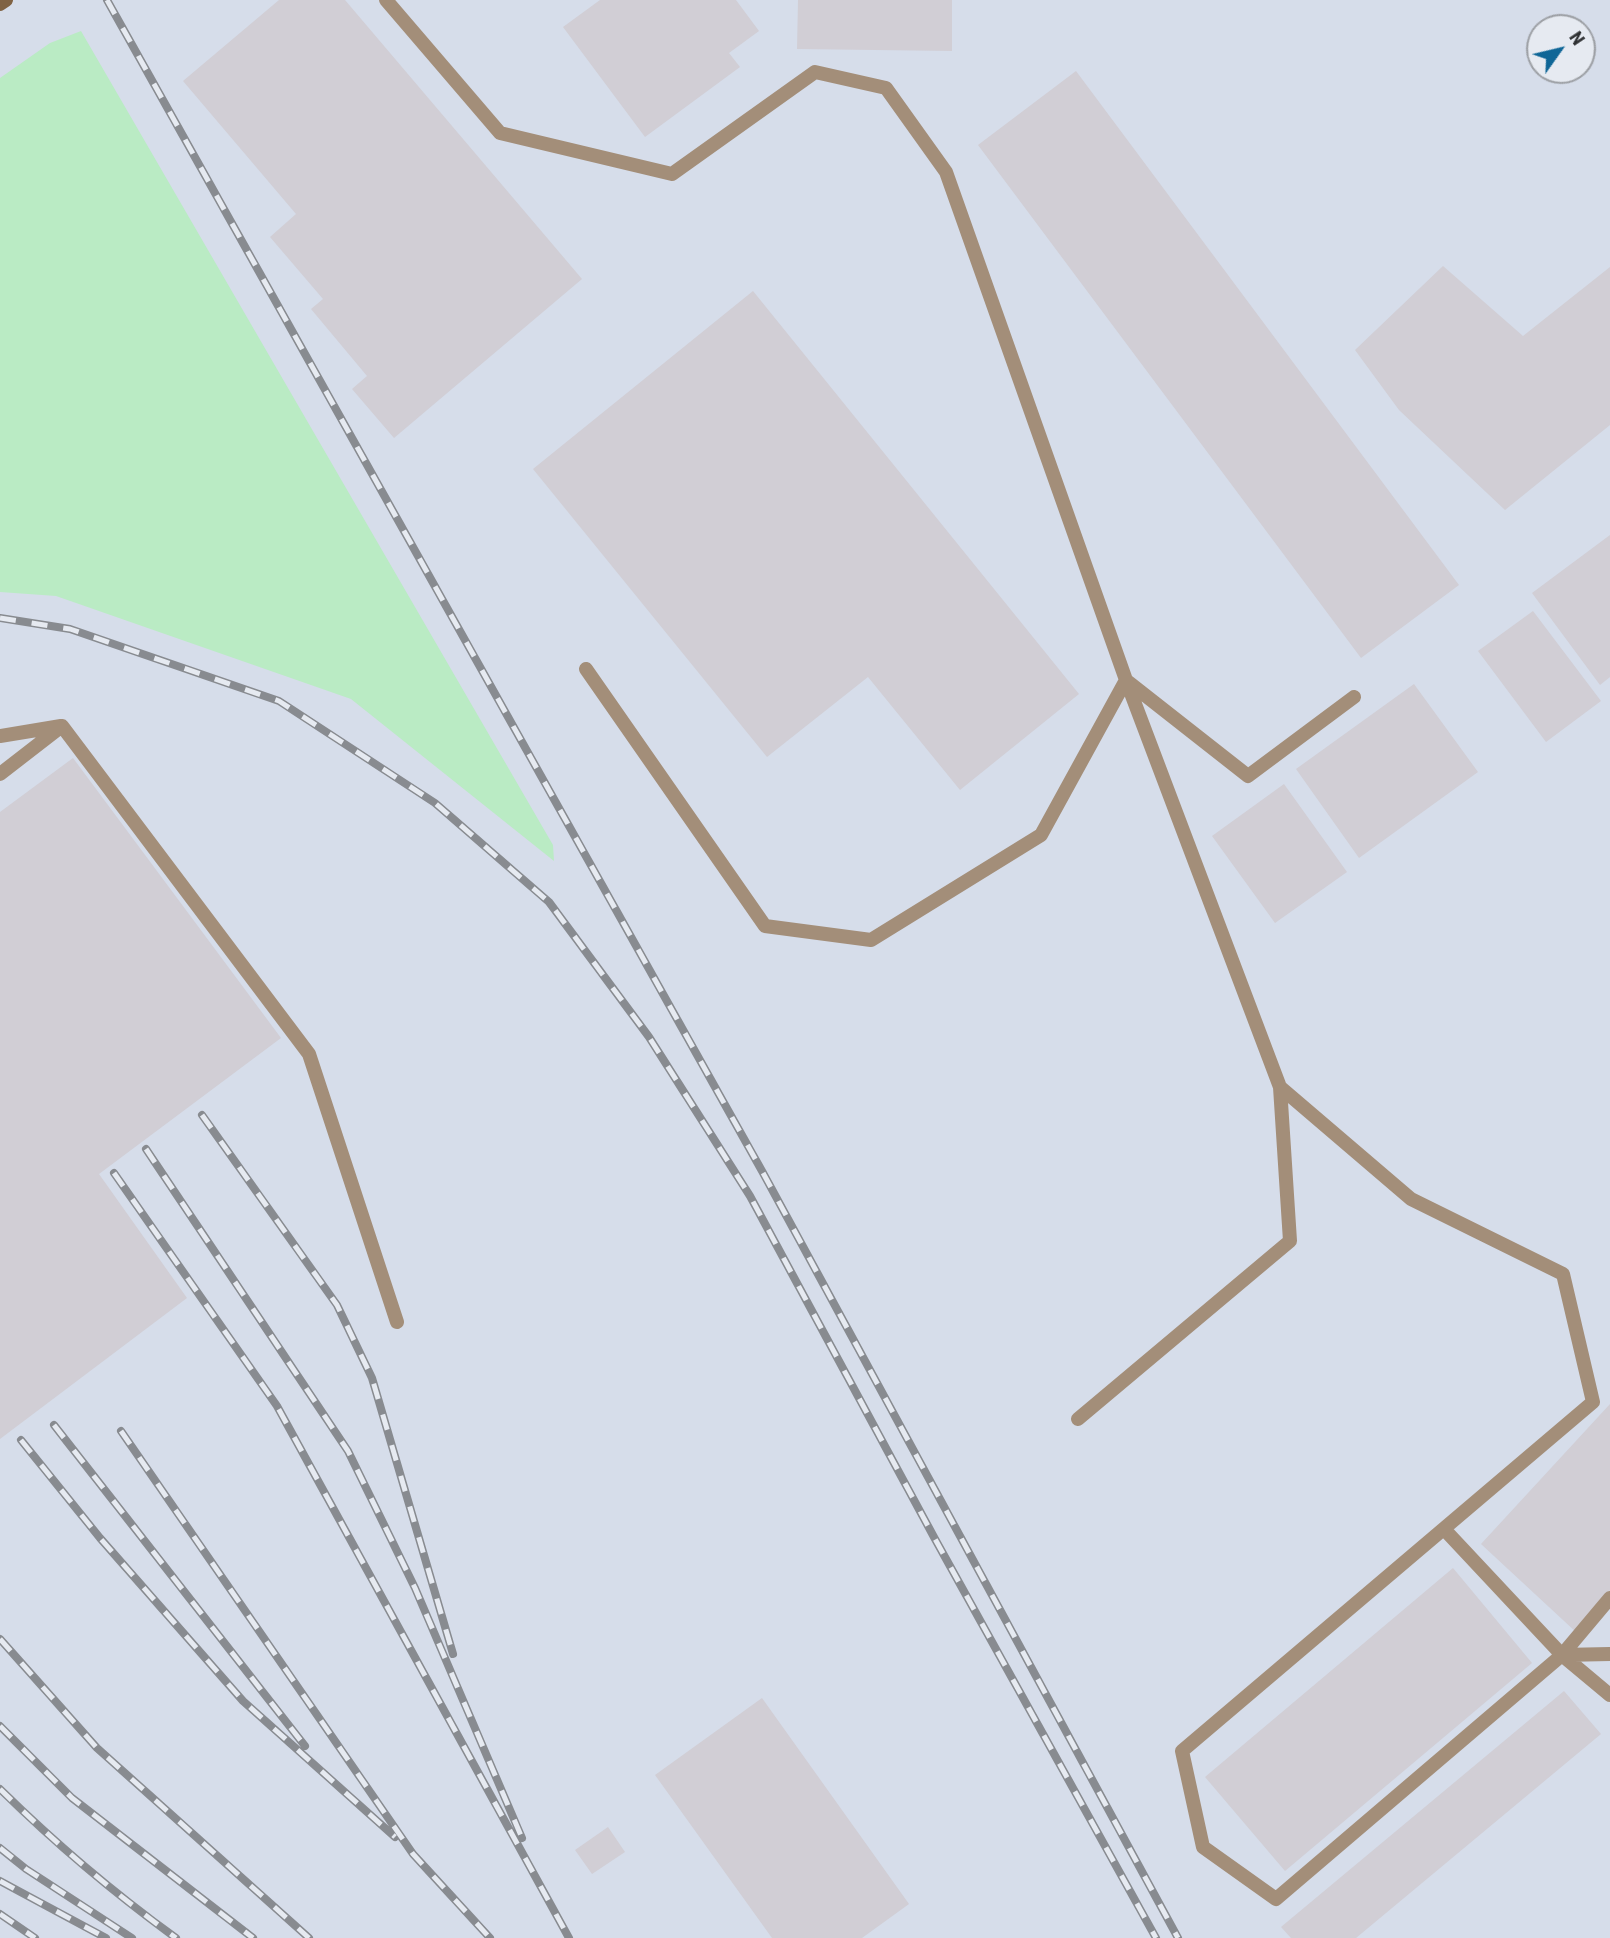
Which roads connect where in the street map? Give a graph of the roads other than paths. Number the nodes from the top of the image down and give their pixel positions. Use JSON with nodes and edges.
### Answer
{"nodes":[{"id":1,"x":6,"y":0,"type":"edge"},
{"id":2,"x":386,"y":0,"type":"edge"},
{"id":3,"x":0,"y":4,"type":"edge"},
{"id":4,"x":586,"y":669,"type":"dead end"},
{"id":5,"x":1126,"y":680,"type":"junction"},
{"id":6,"x":1354,"y":697,"type":"dead end"},
{"id":7,"x":62,"y":726,"type":"junction"},
{"id":8,"x":0,"y":736,"type":"edge"},
{"id":9,"x":0,"y":774,"type":"edge"},
{"id":10,"x":1280,"y":1087,"type":"junction"},
{"id":11,"x":397,"y":1322,"type":"dead end"},
{"id":12,"x":1078,"y":1419,"type":"dead end"},
{"id":13,"x":1444,"y":1529,"type":"junction"},
{"id":14,"x":1610,"y":1598,"type":"edge"},
{"id":15,"x":1610,"y":1654,"type":"edge"},
{"id":16,"x":1562,"y":1655,"type":"junction"},
{"id":17,"x":1610,"y":1695,"type":"edge"}],
"edges":[{"from":1,"to":3,"type":"street"},
{"from":2,"to":5,"type":"lane"},
{"from":4,"to":5,"type":"lane"},
{"from":5,"to":6,"type":"lane"},
{"from":5,"to":10,"type":"lane"},
{"from":7,"to":8,"type":"lane"},
{"from":7,"to":9,"type":"lane"},
{"from":7,"to":11,"type":"lane"},
{"from":10,"to":12,"type":"lane"},
{"from":10,"to":13,"type":"lane"},
{"from":13,"to":16,"type":"lane"},
{"from":13,"to":16,"type":"lane"},
{"from":14,"to":16,"type":"lane"},
{"from":15,"to":16,"type":"lane"},
{"from":16,"to":17,"type":"lane"}]}
